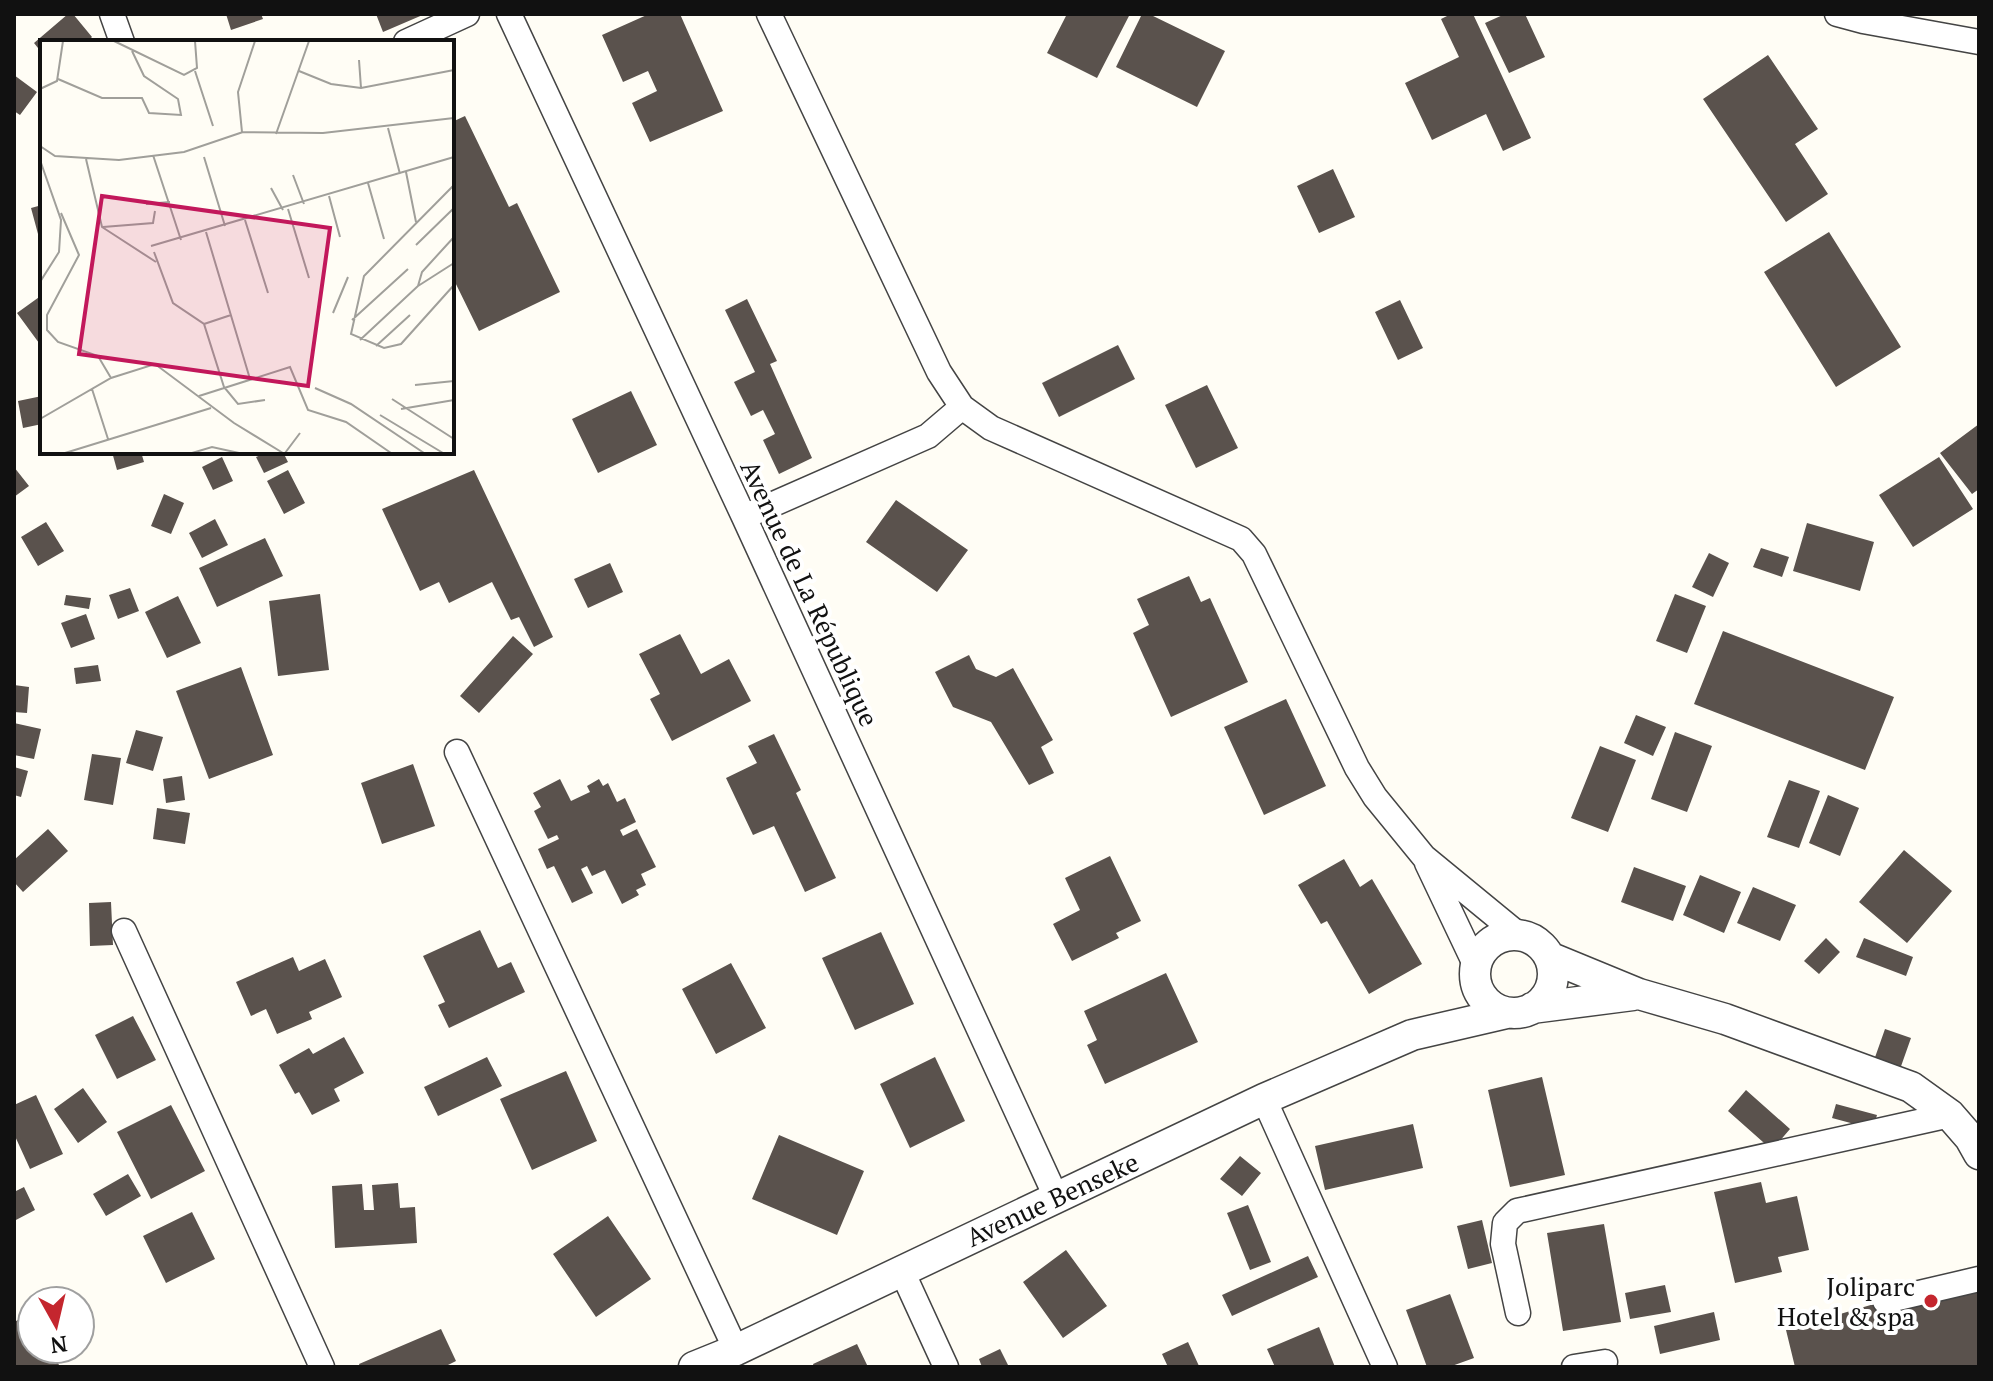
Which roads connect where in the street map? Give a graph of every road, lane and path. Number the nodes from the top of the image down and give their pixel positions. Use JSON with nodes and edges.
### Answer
{"nodes":[{"id":1,"x":112,"y":14,"type":"edge"},
{"id":2,"x":467,"y":14,"type":"edge"},
{"id":3,"x":509,"y":14,"type":"edge"},
{"id":4,"x":769,"y":14,"type":"edge"},
{"id":5,"x":1837,"y":14,"type":"edge"},
{"id":6,"x":121,"y":40,"type":"edge"},
{"id":7,"x":410,"y":40,"type":"edge"},
{"id":8,"x":1979,"y":42,"type":"edge"},
{"id":9,"x":962,"y":407,"type":"junction"},
{"id":10,"x":744,"y":517,"type":"junction"},
{"id":11,"x":457,"y":752,"type":"dead end"},
{"id":12,"x":1424,"y":857,"type":"junction"},
{"id":13,"x":124,"y":931,"type":"dead end"},
{"id":14,"x":1519,"y":935,"type":"junction"},
{"id":15,"x":1549,"y":957,"type":"junction"},
{"id":16,"x":1476,"y":975,"type":"junction"},
{"id":17,"x":1639,"y":994,"type":"junction"},
{"id":18,"x":1520,"y":1010,"type":"junction"},
{"id":19,"x":1412,"y":1035,"type":"junction"},
{"id":20,"x":1264,"y":1099,"type":"junction"},
{"id":21,"x":1950,"y":1115,"type":"junction"},
{"id":22,"x":1979,"y":1154,"type":"edge"},
{"id":23,"x":1056,"y":1197,"type":"junction"},
{"id":24,"x":901,"y":1269,"type":"junction"},
{"id":25,"x":1979,"y":1279,"type":"edge"},
{"id":26,"x":1885,"y":1301,"type":"dead end"},
{"id":27,"x":1518,"y":1313,"type":"dead end"},
{"id":28,"x":736,"y":1350,"type":"junction"},
{"id":29,"x":1605,"y":1362,"type":"dead end"},
{"id":30,"x":322,"y":1367,"type":"edge"},
{"id":31,"x":694,"y":1367,"type":"edge"},
{"id":32,"x":946,"y":1367,"type":"edge"},
{"id":33,"x":1385,"y":1367,"type":"edge"},
{"id":34,"x":1574,"y":1367,"type":"edge"}],
"edges":[{"from":1,"to":6,"type":"street"},
{"from":2,"to":7,"type":"street"},
{"from":3,"to":10,"type":"street","name":"Avenue de La République"},
{"from":4,"to":9,"type":"street"},
{"from":5,"to":8,"type":"street"},
{"from":9,"to":10,"type":"street"},
{"from":9,"to":12,"type":"street"},
{"from":10,"to":23,"type":"street","name":"Avenue de La République"},
{"from":11,"to":28,"type":"street"},
{"from":12,"to":14,"type":"street"},
{"from":12,"to":16,"type":"street"},
{"from":13,"to":30,"type":"street"},
{"from":14,"to":15,"type":"street"},
{"from":14,"to":16,"type":"street"},
{"from":15,"to":17,"type":"street"},
{"from":15,"to":18,"type":"street"},
{"from":16,"to":18,"type":"street"},
{"from":16,"to":19,"type":"street"},
{"from":17,"to":18,"type":"street"},
{"from":17,"to":21,"type":"street"},
{"from":18,"to":19,"type":"street"},
{"from":19,"to":20,"type":"street","name":"Avenue Benseke"},
{"from":20,"to":23,"type":"street","name":"Avenue Benseke"},
{"from":20,"to":33,"type":"street"},
{"from":21,"to":22,"type":"street"},
{"from":21,"to":27,"type":"street"},
{"from":23,"to":24,"type":"street","name":"Avenue Benseke"},
{"from":24,"to":28,"type":"street","name":"Avenue Benseke"},
{"from":24,"to":32,"type":"street"},
{"from":25,"to":26,"type":"street"},
{"from":28,"to":31,"type":"street","name":"Avenue Benseke"},
{"from":29,"to":34,"type":"street"}]}
